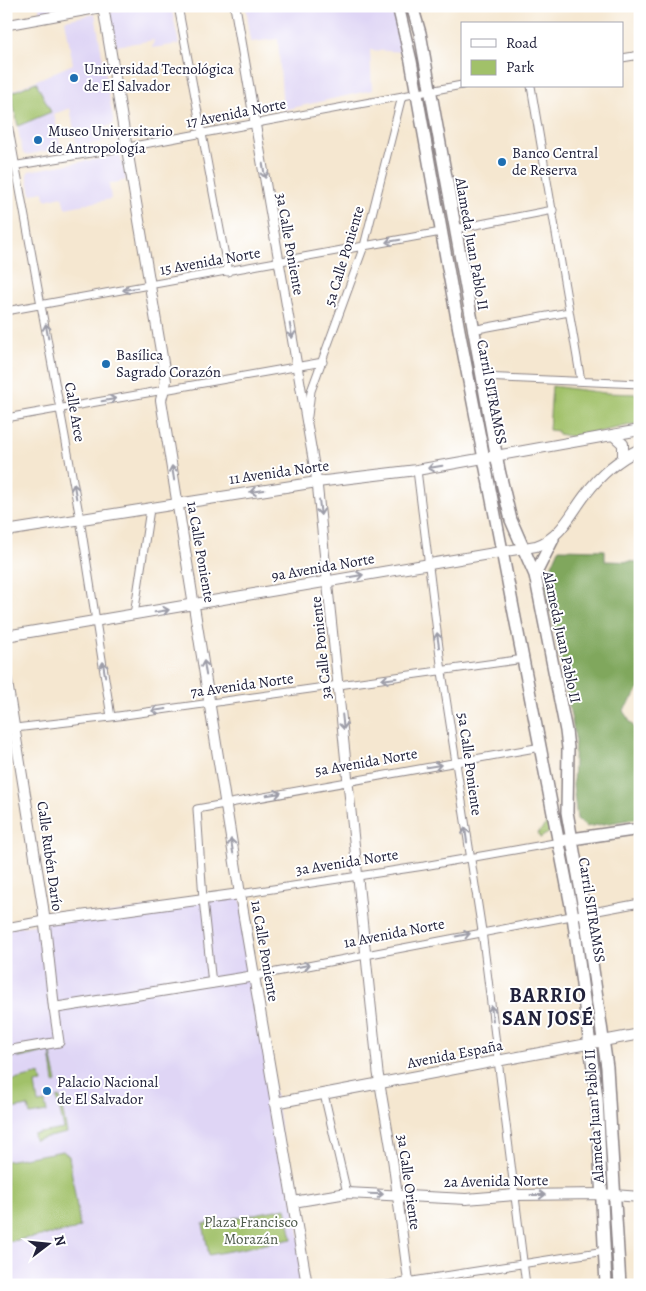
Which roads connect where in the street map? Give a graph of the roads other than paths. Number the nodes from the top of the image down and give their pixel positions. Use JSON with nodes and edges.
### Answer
{"nodes":[{"id":1,"x":178,"y":6,"type":"edge"},
{"id":2,"x":235,"y":6,"type":"edge"},
{"id":3,"x":398,"y":6,"type":"edge"},
{"id":4,"x":405,"y":6,"type":"edge"},
{"id":5,"x":412,"y":6,"type":"edge"},
{"id":6,"x":105,"y":7,"type":"edge"},
{"id":7,"x":6,"y":25,"type":"edge"},
{"id":8,"x":640,"y":55,"type":"edge"},
{"id":9,"x":624,"y":58,"type":"edge"},
{"id":10,"x":461,"y":85,"type":"edge"},
{"id":11,"x":531,"y":88,"type":"edge"},
{"id":12,"x":423,"y":92,"type":"junction"},
{"id":13,"x":402,"y":96,"type":"junction"},
{"id":14,"x":6,"y":113,"type":"edge"},
{"id":15,"x":255,"y":122,"type":"junction"},
{"id":16,"x":201,"y":134,"type":"junction"},
{"id":17,"x":128,"y":147,"type":"junction"},
{"id":18,"x":15,"y":165,"type":"junction"},
{"id":19,"x":6,"y":167,"type":"edge"},
{"id":20,"x":553,"y":210,"type":"junction"},
{"id":21,"x":455,"y":229,"type":"junction"},
{"id":22,"x":441,"y":232,"type":"junction"},
{"id":23,"x":364,"y":246,"type":"junction"},
{"id":24,"x":280,"y":262,"type":"junction"},
{"id":25,"x":228,"y":272,"type":"junction"},
{"id":26,"x":150,"y":285,"type":"junction"},
{"id":27,"x":42,"y":304,"type":"junction"},
{"id":28,"x":6,"y":311,"type":"edge"},
{"id":29,"x":569,"y":312,"type":"junction"},
{"id":30,"x":472,"y":330,"type":"junction"},
{"id":31,"x":323,"y":362,"type":"junction"},
{"id":32,"x":298,"y":367,"type":"junction"},
{"id":33,"x":481,"y":377,"type":"junction"},
{"id":34,"x":581,"y":381,"type":"junction"},
{"id":35,"x":640,"y":384,"type":"edge"},
{"id":36,"x":166,"y":391,"type":"junction"},
{"id":37,"x":60,"y":408,"type":"junction"},
{"id":38,"x":6,"y":418,"type":"edge"},
{"id":39,"x":307,"y":422,"type":"junction"},
{"id":40,"x":640,"y":430,"type":"edge"},
{"id":41,"x":612,"y":435,"type":"junction"},
{"id":42,"x":640,"y":449,"type":"edge"},
{"id":43,"x":489,"y":457,"type":"junction"},
{"id":44,"x":623,"y":458,"type":"junction"},
{"id":45,"x":417,"y":470,"type":"junction"},
{"id":46,"x":317,"y":482,"type":"junction"},
{"id":47,"x":178,"y":502,"type":"junction"},
{"id":48,"x":150,"y":509,"type":"junction"},
{"id":49,"x":80,"y":519,"type":"junction"},
{"id":50,"x":6,"y":531,"type":"edge"},
{"id":51,"x":553,"y":540,"type":"junction"},
{"id":52,"x":514,"y":551,"type":"junction"},
{"id":53,"x":427,"y":565,"type":"junction"},
{"id":54,"x":535,"y":574,"type":"junction"},
{"id":55,"x":328,"y":580,"type":"junction"},
{"id":56,"x":195,"y":605,"type":"junction"},
{"id":57,"x":134,"y":616,"type":"junction"},
{"id":58,"x":97,"y":622,"type":"junction"},
{"id":59,"x":6,"y":636,"type":"edge"},
{"id":60,"x":524,"y":659,"type":"junction"},
{"id":61,"x":442,"y":672,"type":"junction"},
{"id":62,"x":6,"y":676,"type":"edge"},
{"id":63,"x":339,"y":685,"type":"junction"},
{"id":64,"x":210,"y":702,"type":"junction"},
{"id":65,"x":111,"y":717,"type":"junction"},
{"id":66,"x":14,"y":728,"type":"junction"},
{"id":67,"x":541,"y":746,"type":"junction"},
{"id":68,"x":456,"y":762,"type":"junction"},
{"id":69,"x":348,"y":780,"type":"junction"},
{"id":70,"x":226,"y":802,"type":"junction"},
{"id":71,"x":559,"y":809,"type":"junction"},
{"id":72,"x":640,"y":828,"type":"edge"},
{"id":73,"x":565,"y":840,"type":"junction"},
{"id":74,"x":469,"y":858,"type":"junction"},
{"id":75,"x":358,"y":876,"type":"junction"},
{"id":76,"x":240,"y":894,"type":"junction"},
{"id":77,"x":203,"y":899,"type":"junction"},
{"id":78,"x":640,"y":903,"type":"edge"},
{"id":79,"x":579,"y":915,"type":"junction"},
{"id":80,"x":44,"y":921,"type":"junction"},
{"id":81,"x":6,"y":928,"type":"edge"},
{"id":82,"x":482,"y":931,"type":"junction"},
{"id":83,"x":366,"y":954,"type":"junction"},
{"id":84,"x":255,"y":976,"type":"junction"},
{"id":85,"x":212,"y":984,"type":"junction"},
{"id":86,"x":54,"y":1008,"type":"junction"},
{"id":87,"x":640,"y":1034,"type":"edge"},
{"id":88,"x":597,"y":1042,"type":"junction"},
{"id":89,"x":6,"y":1051,"type":"edge"},
{"id":90,"x":498,"y":1062,"type":"junction"},
{"id":91,"x":380,"y":1083,"type":"junction"},
{"id":92,"x":324,"y":1094,"type":"junction"},
{"id":93,"x":275,"y":1103,"type":"junction"},
{"id":94,"x":346,"y":1193,"type":"junction"},
{"id":95,"x":398,"y":1194,"type":"junction"},
{"id":96,"x":608,"y":1194,"type":"junction"},
{"id":97,"x":515,"y":1195,"type":"junction"},
{"id":98,"x":640,"y":1197,"type":"edge"},
{"id":99,"x":293,"y":1202,"type":"junction"},
{"id":100,"x":605,"y":1252,"type":"junction"},
{"id":101,"x":523,"y":1262,"type":"junction"},
{"id":102,"x":408,"y":1283,"type":"edge"},
{"id":103,"x":307,"y":1285,"type":"edge"},
{"id":104,"x":388,"y":1285,"type":"edge"},
{"id":105,"x":526,"y":1285,"type":"edge"},
{"id":106,"x":606,"y":1285,"type":"edge"},
{"id":107,"x":613,"y":1285,"type":"edge"},
{"id":108,"x":620,"y":1285,"type":"edge"}],
"edges":[{"from":1,"to":16,"type":"street"},
{"from":2,"to":15,"type":"street","name":"3a Calle Poniente"},
{"from":3,"to":12,"type":"main road","name":"Alameda Juan Pablo II"},
{"from":4,"to":12,"type":"main road","name":"Carril SITRAMSS"},
{"from":5,"to":12,"type":"main road","name":"Alameda Juan Pablo II"},
{"from":6,"to":7,"type":"street"},
{"from":6,"to":17,"type":"main road","name":"1a Calle Poniente"},
{"from":8,"to":9,"type":"street"},
{"from":10,"to":12,"type":"street","name":"17 Avenida Norte"},
{"from":11,"to":20,"type":"street"},
{"from":12,"to":13,"type":"street","name":"17 Avenida Norte"},
{"from":12,"to":21,"type":"main road","name":"Alameda Juan Pablo II"},
{"from":12,"to":22,"type":"main road","name":"Alameda Juan Pablo II"},
{"from":12,"to":43,"type":"main road","name":"Carril SITRAMSS"},
{"from":13,"to":15,"type":"street","name":"17 Avenida Norte"},
{"from":13,"to":23,"type":"street","name":"5a Calle Poniente"},
{"from":14,"to":18,"type":"street","name":"Calle Arce"},
{"from":15,"to":16,"type":"street","name":"17 Avenida Norte"},
{"from":15,"to":24,"type":"street","name":"3a Calle Poniente","one_way":true},
{"from":16,"to":17,"type":"street","name":"17 Avenida Norte"},
{"from":16,"to":25,"type":"street"},
{"from":17,"to":18,"type":"street","name":"17 Avenida Norte"},
{"from":17,"to":26,"type":"main road","name":"1a Calle Poniente"},
{"from":18,"to":19,"type":"street","name":"17 Avenida Norte"},
{"from":18,"to":27,"type":"street","name":"Calle Arce"},
{"from":20,"to":21,"type":"street"},
{"from":20,"to":29,"type":"street"},
{"from":21,"to":30,"type":"main road","name":"Alameda Juan Pablo II"},
{"from":22,"to":23,"type":"street","name":"15 Avenida Norte","one_way":true},
{"from":22,"to":43,"type":"main road","name":"Alameda Juan Pablo II"},
{"from":23,"to":24,"type":"street","name":"15 Avenida Norte"},
{"from":23,"to":31,"type":"street","name":"5a Calle Poniente"},
{"from":24,"to":25,"type":"street","name":"15 Avenida Norte"},
{"from":24,"to":32,"type":"street","name":"3a Calle Poniente","one_way":true},
{"from":25,"to":26,"type":"street","name":"15 Avenida Norte"},
{"from":26,"to":27,"type":"street","name":"15 Avenida Norte","one_way":true},
{"from":26,"to":36,"type":"main road","name":"1a Calle Poniente"},
{"from":27,"to":28,"type":"street","name":"15 Avenida Norte"},
{"from":37,"to":27,"type":"street","name":"Calle Arce","one_way":true},
{"from":29,"to":30,"type":"street"},
{"from":29,"to":34,"type":"street"},
{"from":30,"to":33,"type":"main road","name":"Alameda Juan Pablo II"},
{"from":31,"to":32,"type":"street"},
{"from":31,"to":39,"type":"street","name":"5a Calle Poniente"},
{"from":32,"to":36,"type":"street"},
{"from":32,"to":39,"type":"street","name":"3a Calle Poniente"},
{"from":33,"to":34,"type":"street"},
{"from":33,"to":43,"type":"main road","name":"Alameda Juan Pablo II"},
{"from":34,"to":35,"type":"street"},
{"from":37,"to":36,"type":"street","one_way":true},
{"from":47,"to":36,"type":"main road","name":"1a Calle Poniente","one_way":true},
{"from":37,"to":38,"type":"street"},
{"from":49,"to":37,"type":"street","name":"Calle Arce","one_way":true},
{"from":39,"to":46,"type":"street","name":"3a Calle Poniente"},
{"from":40,"to":41,"type":"main road","name":"11 Avenida Norte"},
{"from":41,"to":43,"type":"main road","name":"11 Avenida Norte"},
{"from":41,"to":44,"type":"main road"},
{"from":42,"to":44,"type":"main road"},
{"from":43,"to":45,"type":"main road","name":"11 Avenida Norte","one_way":true},
{"from":43,"to":52,"type":"main road","name":"Alameda Juan Pablo II"},
{"from":43,"to":52,"type":"main road","name":"Carril SITRAMSS"},
{"from":43,"to":52,"type":"main road","name":"Alameda Juan Pablo II"},
{"from":44,"to":51,"type":"main road"},
{"from":45,"to":46,"type":"main road","name":"11 Avenida Norte"},
{"from":45,"to":53,"type":"street","name":"5a Calle Poniente"},
{"from":46,"to":47,"type":"main road","name":"11 Avenida Norte","one_way":true},
{"from":46,"to":55,"type":"street","name":"3a Calle Poniente","one_way":true},
{"from":47,"to":48,"type":"main road","name":"11 Avenida Norte"},
{"from":47,"to":56,"type":"main road","name":"1a Calle Poniente"},
{"from":48,"to":49,"type":"main road","name":"11 Avenida Norte"},
{"from":48,"to":57,"type":"street"},
{"from":49,"to":50,"type":"main road","name":"11 Avenida Norte"},
{"from":49,"to":58,"type":"street","name":"Calle Arce"},
{"from":51,"to":52,"type":"main road","name":"9a Avenida Norte"},
{"from":51,"to":54,"type":"main road"},
{"from":52,"to":53,"type":"main road","name":"9a Avenida Norte"},
{"from":52,"to":54,"type":"main road","name":"Alameda Juan Pablo II"},
{"from":52,"to":60,"type":"main road","name":"Alameda Juan Pablo II"},
{"from":52,"to":71,"type":"main road","name":"Carril SITRAMSS"},
{"from":52,"to":71,"type":"main road","name":"Carril SITRAMSS"},
{"from":55,"to":53,"type":"main road","name":"9a Avenida Norte","one_way":true},
{"from":61,"to":53,"type":"street","name":"5a Calle Poniente","one_way":true},
{"from":54,"to":73,"type":"main road","name":"Alameda Juan Pablo II"},
{"from":55,"to":56,"type":"main road","name":"9a Avenida Norte"},
{"from":55,"to":63,"type":"street","name":"3a Calle Poniente"},
{"from":57,"to":56,"type":"main road","name":"9a Avenida Norte","one_way":true},
{"from":64,"to":56,"type":"main road","name":"1a Calle Poniente","one_way":true},
{"from":57,"to":58,"type":"main road","name":"9a Avenida Norte"},
{"from":58,"to":59,"type":"main road","name":"9a Avenida Norte"},
{"from":65,"to":58,"type":"street","name":"Calle Arce","one_way":true},
{"from":60,"to":61,"type":"street","name":"7a Avenida Norte"},
{"from":60,"to":67,"type":"main road","name":"Alameda Juan Pablo II"},
{"from":61,"to":63,"type":"street","name":"7a Avenida Norte","one_way":true},
{"from":61,"to":68,"type":"street","name":"5a Calle Poniente"},
{"from":62,"to":66,"type":"main road","name":"Calle Rubén Darío"},
{"from":63,"to":64,"type":"street","name":"7a Avenida Norte"},
{"from":63,"to":69,"type":"street","name":"3a Calle Poniente","one_way":true},
{"from":64,"to":65,"type":"street","name":"7a Avenida Norte","one_way":true},
{"from":64,"to":70,"type":"main road","name":"1a Calle Poniente"},
{"from":65,"to":66,"type":"street","name":"7a Avenida Norte"},
{"from":66,"to":80,"type":"main road","name":"Calle Rubén Darío"},
{"from":67,"to":68,"type":"street","name":"5a Avenida Norte"},
{"from":67,"to":73,"type":"main road","name":"Alameda Juan Pablo II"},
{"from":69,"to":68,"type":"street","name":"5a Avenida Norte","one_way":true},
{"from":74,"to":68,"type":"street","name":"5a Calle Poniente","one_way":true},
{"from":70,"to":69,"type":"street","name":"5a Avenida Norte","one_way":true},
{"from":69,"to":75,"type":"street","name":"3a Calle Poniente"},
{"from":76,"to":70,"type":"main road","name":"1a Calle Poniente","one_way":true},
{"from":70,"to":77,"type":"street","name":"5a Avenida Norte"},
{"from":71,"to":73,"type":"main road","name":"Carril SITRAMSS"},
{"from":72,"to":73,"type":"main road"},
{"from":73,"to":74,"type":"street","name":"3a Avenida Norte"},
{"from":73,"to":79,"type":"main road","name":"Alameda Juan Pablo II"},
{"from":74,"to":75,"type":"street","name":"3a Avenida Norte"},
{"from":74,"to":82,"type":"street","name":"5a Calle Poniente"},
{"from":75,"to":76,"type":"street","name":"3a Avenida Norte"},
{"from":75,"to":83,"type":"street","name":"3a Calle Poniente"},
{"from":76,"to":77,"type":"main road","name":"3a Avenida Norte"},
{"from":76,"to":84,"type":"main road","name":"1a Calle Poniente"},
{"from":77,"to":80,"type":"main road","name":"3a Avenida Norte"},
{"from":77,"to":85,"type":"street"},
{"from":78,"to":79,"type":"street","name":"1a Avenida Norte"},
{"from":79,"to":82,"type":"street","name":"1a Avenida Norte"},
{"from":79,"to":88,"type":"main road","name":"Carril SITRAMSS"},
{"from":80,"to":81,"type":"street"},
{"from":80,"to":86,"type":"main road","name":"Calle Rubén Darío"},
{"from":83,"to":82,"type":"street","name":"1a Avenida Norte","one_way":true},
{"from":90,"to":82,"type":"street","name":"5a Calle Poniente","one_way":true},
{"from":84,"to":83,"type":"street","name":"1a Avenida Norte","one_way":true},
{"from":83,"to":91,"type":"street","name":"3a Calle Poniente"},
{"from":84,"to":85,"type":"main road","name":"1a Avenida Norte"},
{"from":84,"to":93,"type":"main road","name":"1a Calle Poniente"},
{"from":85,"to":86,"type":"main road","name":"1a Avenida Norte"},
{"from":86,"to":89,"type":"street","name":"Calle Rubén Darío"},
{"from":87,"to":88,"type":"main road","name":"Avenida España"},
{"from":88,"to":90,"type":"main road","name":"Avenida España"},
{"from":88,"to":96,"type":"main road","name":"Carril SITRAMSS"},
{"from":90,"to":91,"type":"main road","name":"Avenida España"},
{"from":90,"to":97,"type":"street","name":"5a Calle Poniente"},
{"from":91,"to":92,"type":"main road","name":"Avenida España"},
{"from":91,"to":95,"type":"street","name":"3a Calle Oriente"},
{"from":92,"to":93,"type":"main road","name":"Avenida España"},
{"from":92,"to":94,"type":"street"},
{"from":93,"to":99,"type":"main road","name":"1a Calle Poniente"},
{"from":94,"to":95,"type":"main road","name":"2a Avenida Norte","one_way":true},
{"from":94,"to":99,"type":"main road","name":"2a Avenida Norte"},
{"from":95,"to":97,"type":"main road","name":"2a Avenida Norte"},
{"from":95,"to":102,"type":"street","name":"3a Calle Oriente"},
{"from":97,"to":96,"type":"main road","name":"2a Avenida Norte","one_way":true},
{"from":96,"to":98,"type":"main road","name":"2a Avenida Norte"},
{"from":96,"to":100,"type":"main road","name":"Alameda Juan Pablo II"},
{"from":96,"to":107,"type":"main road","name":"Carril SITRAMSS"},
{"from":96,"to":108,"type":"main road","name":"Alameda Juan Pablo II"},
{"from":97,"to":101,"type":"street","name":"5a Calle Poniente"},
{"from":99,"to":103,"type":"main road","name":"1a Calle Poniente"},
{"from":100,"to":101,"type":"street"},
{"from":100,"to":106,"type":"main road","name":"Alameda Juan Pablo II"},
{"from":101,"to":102,"type":"street"},
{"from":101,"to":105,"type":"street","name":"5a Calle Poniente"},
{"from":102,"to":104,"type":"street"}]}
